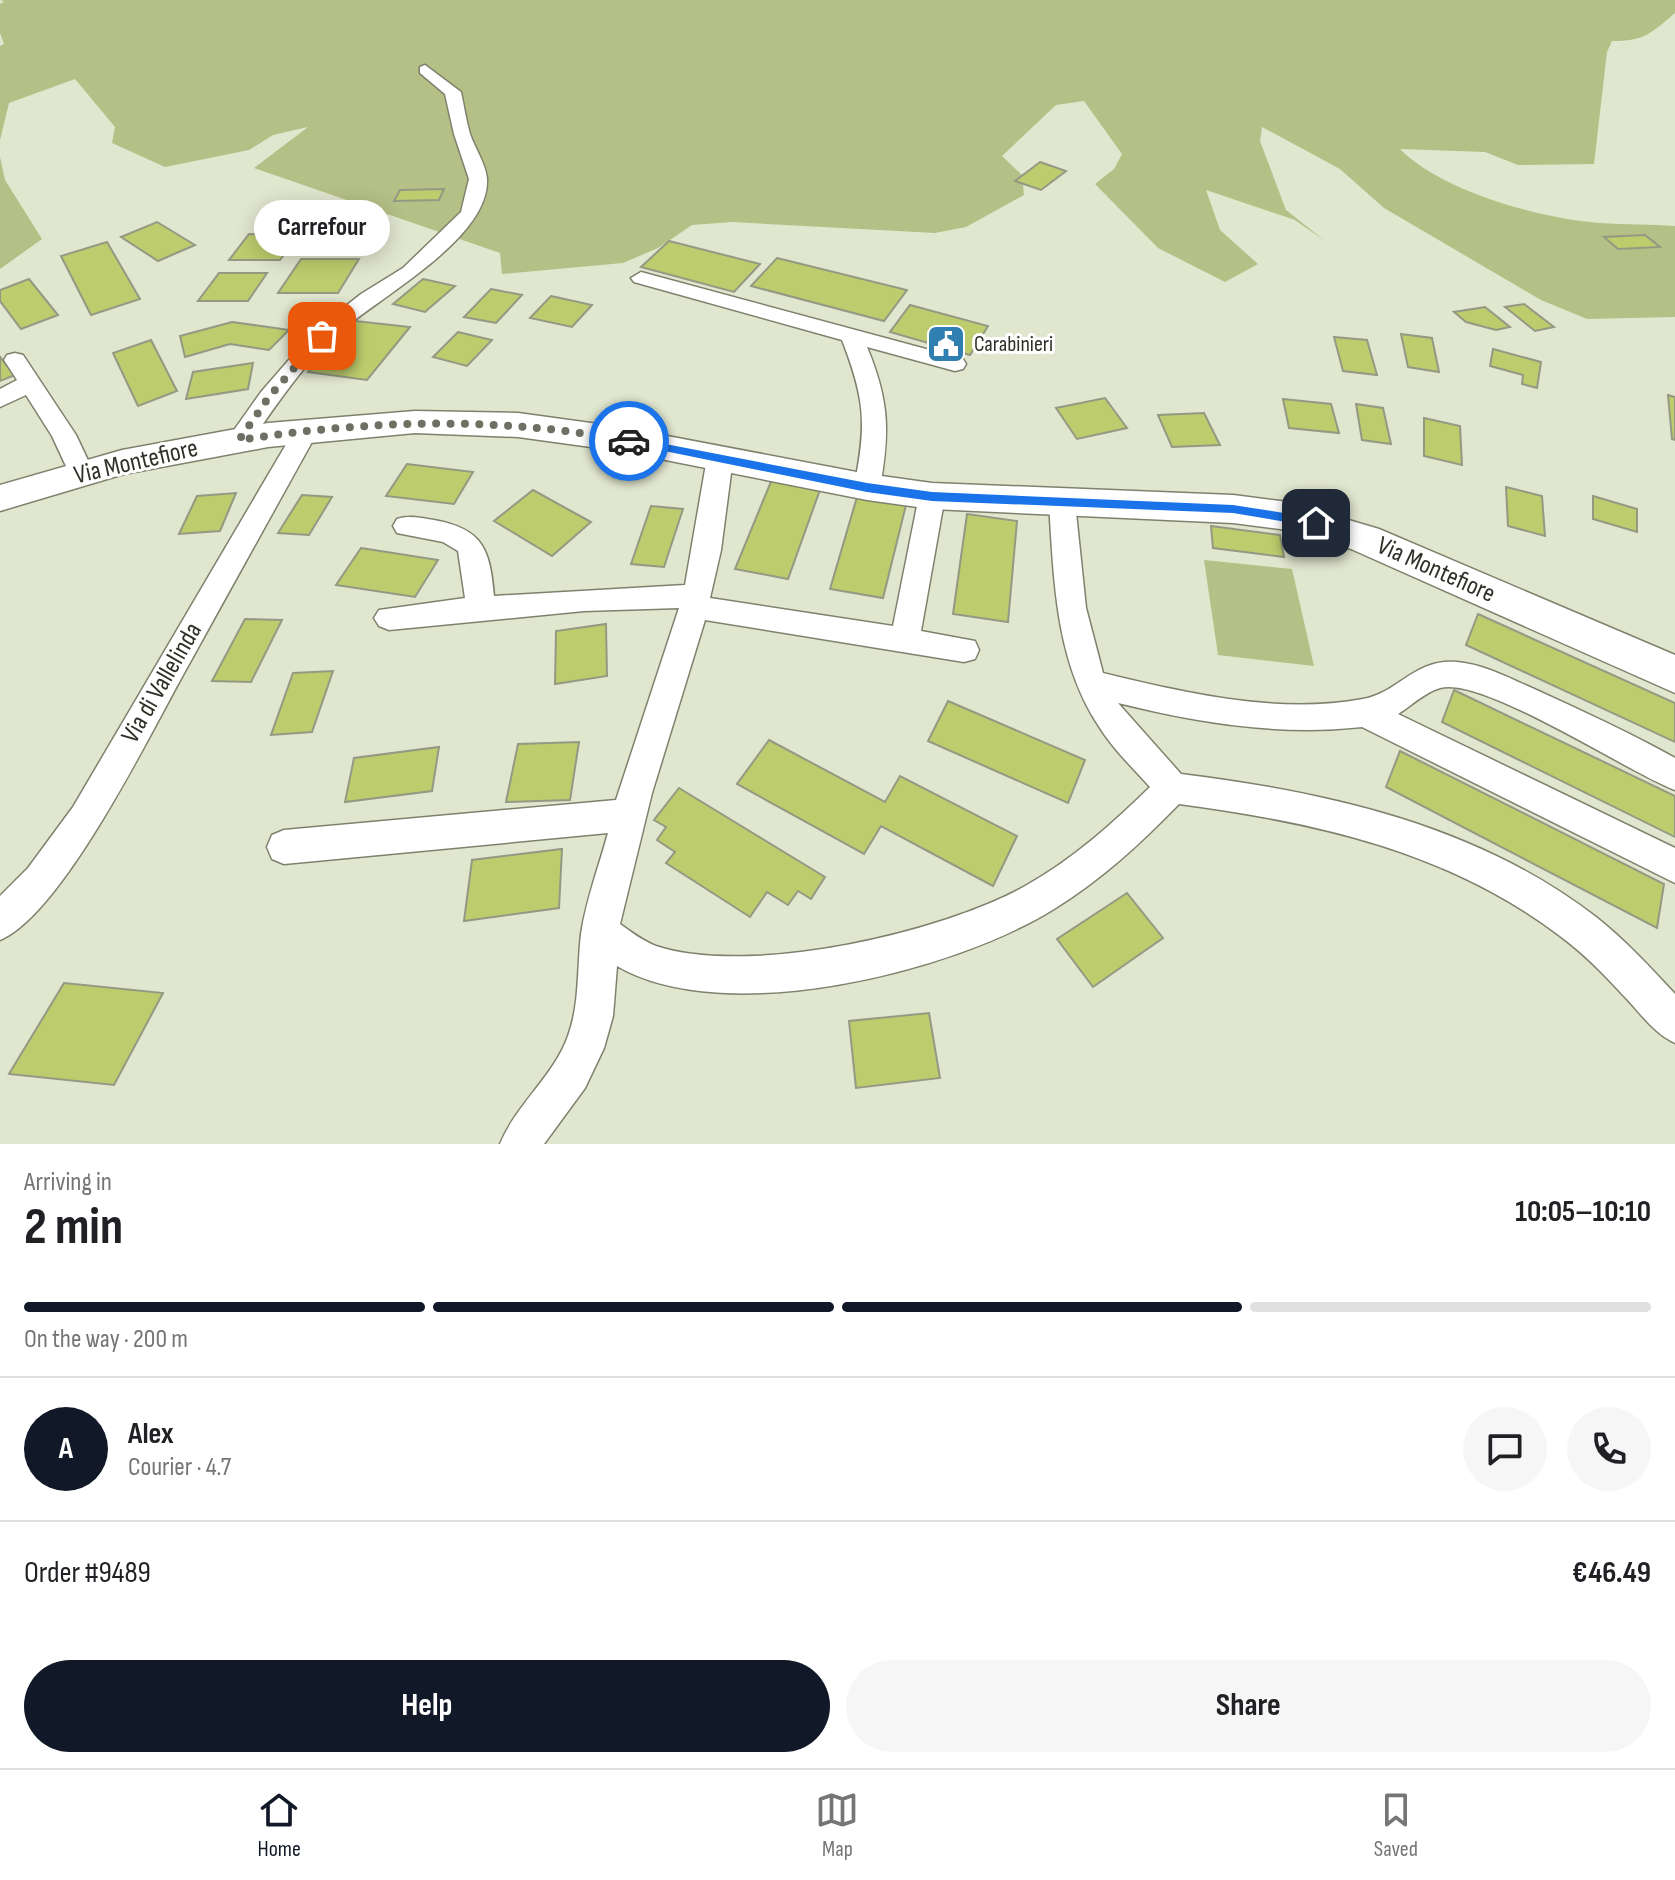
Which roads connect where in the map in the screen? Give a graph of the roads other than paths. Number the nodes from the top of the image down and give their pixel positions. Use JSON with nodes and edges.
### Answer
{"nodes":[{"id":1,"x":425,"y":70,"type":"dead end"},
{"id":2,"x":641,"y":278,"type":"dead end"},
{"id":3,"x":850,"y":333,"type":"junction"},
{"id":4,"x":15,"y":360,"type":"dead end"},
{"id":5,"x":955,"y":364,"type":"dead end"},
{"id":6,"x":28,"y":384,"type":"junction"},
{"id":7,"x":0,"y":399,"type":"edge"},
{"id":8,"x":306,"y":431,"type":"junction"},
{"id":9,"x":239,"y":440,"type":"junction"},
{"id":10,"x":720,"y":458,"type":"junction"},
{"id":11,"x":81,"y":473,"type":"junction"},
{"id":12,"x":867,"y":487,"type":"junction"},
{"id":13,"x":932,"y":496,"type":"junction"},
{"id":14,"x":0,"y":498,"type":"edge"},
{"id":15,"x":1062,"y":503,"type":"junction"},
{"id":16,"x":406,"y":526,"type":"dead end"},
{"id":17,"x":696,"y":601,"type":"junction"},
{"id":18,"x":480,"y":608,"type":"junction"},
{"id":19,"x":389,"y":618,"type":"dead end"},
{"id":20,"x":905,"y":640,"type":"junction"},
{"id":21,"x":964,"y":650,"type":"dead end"},
{"id":22,"x":1675,"y":675,"type":"edge"},
{"id":23,"x":1092,"y":683,"type":"junction"},
{"id":24,"x":1365,"y":713,"type":"junction"},
{"id":25,"x":1675,"y":775,"type":"edge"},
{"id":26,"x":1172,"y":788,"type":"junction"},
{"id":27,"x":629,"y":815,"type":"junction"},
{"id":28,"x":284,"y":847,"type":"dead end"},
{"id":29,"x":1675,"y":866,"type":"edge"},
{"id":30,"x":0,"y":922,"type":"edge"},
{"id":31,"x":600,"y":931,"type":"junction"},
{"id":32,"x":1675,"y":1023,"type":"edge"},
{"id":33,"x":521,"y":1144,"type":"edge"}],
"edges":[{"from":1,"to":9,"type":"street"},
{"from":2,"to":3,"type":"street"},
{"from":3,"to":5,"type":"street"},
{"from":3,"to":12,"type":"street"},
{"from":4,"to":6,"type":"street"},
{"from":6,"to":7,"type":"street"},
{"from":6,"to":11,"type":"street"},
{"from":8,"to":9,"type":"main road","name":"Via Montefiore"},
{"from":8,"to":10,"type":"main road","name":"Via Montefiore"},
{"from":8,"to":30,"type":"street","name":"Via di Vallelinda"},
{"from":9,"to":11,"type":"main road","name":"Via Montefiore"},
{"from":10,"to":12,"type":"main road","name":"Via Montefiore"},
{"from":10,"to":17,"type":"street"},
{"from":11,"to":14,"type":"main road","name":"Via Montefiore"},
{"from":12,"to":13,"type":"main road","name":"Via Montefiore"},
{"from":13,"to":15,"type":"main road","name":"Via Montefiore"},
{"from":13,"to":20,"type":"street"},
{"from":15,"to":22,"type":"main road","name":"Via Montefiore"},
{"from":15,"to":23,"type":"street"},
{"from":16,"to":18,"type":"street"},
{"from":17,"to":18,"type":"street"},
{"from":17,"to":20,"type":"street"},
{"from":17,"to":27,"type":"street"},
{"from":18,"to":19,"type":"street"},
{"from":20,"to":21,"type":"street"},
{"from":23,"to":24,"type":"street"},
{"from":23,"to":26,"type":"street"},
{"from":24,"to":25,"type":"street"},
{"from":24,"to":29,"type":"street"},
{"from":26,"to":31,"type":"street"},
{"from":26,"to":32,"type":"street"},
{"from":27,"to":28,"type":"street"},
{"from":27,"to":31,"type":"street"},
{"from":31,"to":33,"type":"street"}]}
